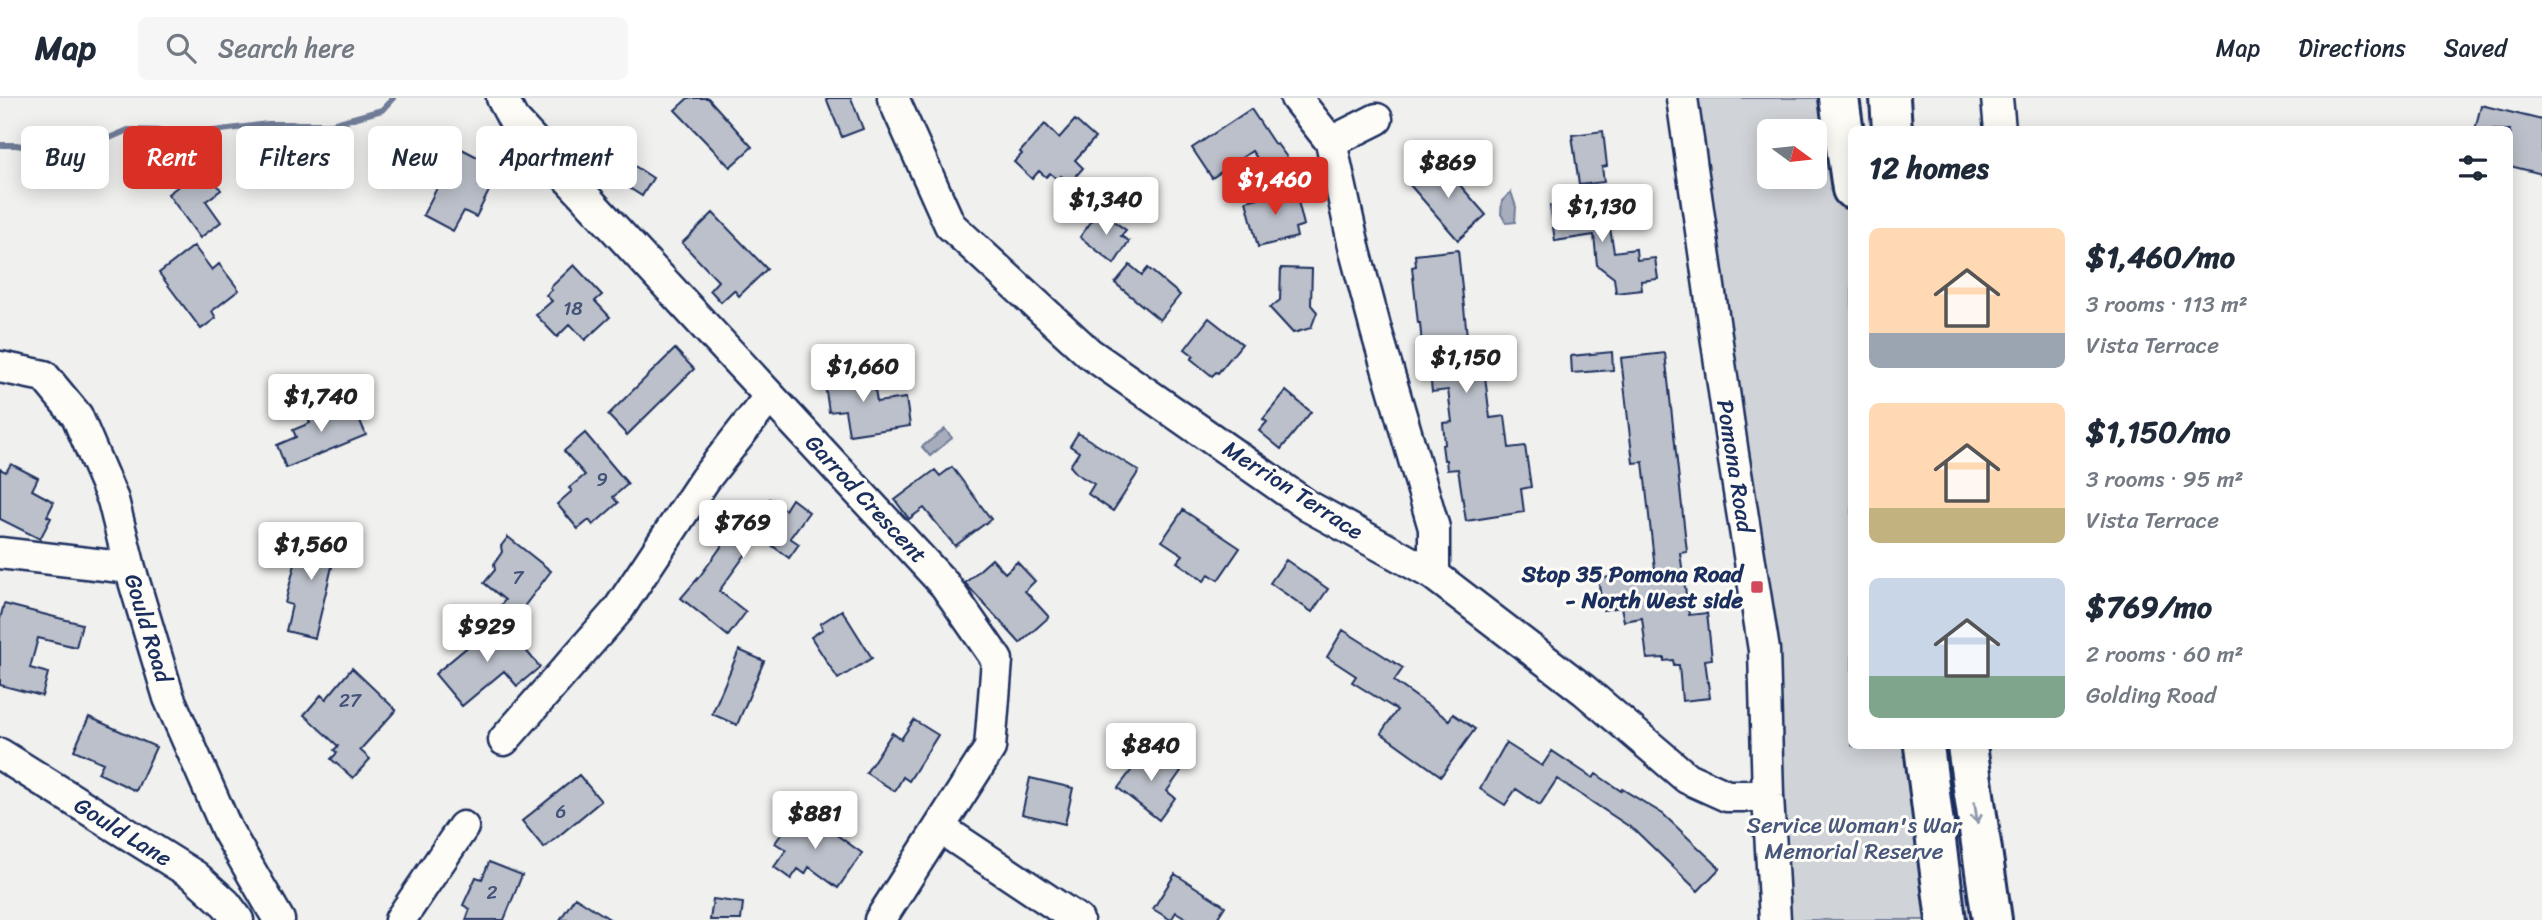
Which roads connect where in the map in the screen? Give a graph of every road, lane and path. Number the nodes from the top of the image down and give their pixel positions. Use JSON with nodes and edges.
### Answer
{"nodes":[{"id":1,"x":502,"y":98,"type":"edge"},
{"id":2,"x":893,"y":98,"type":"edge"},
{"id":3,"x":1296,"y":98,"type":"edge"},
{"id":4,"x":1682,"y":98,"type":"edge"},
{"id":5,"x":1839,"y":98,"type":"edge"},
{"id":6,"x":1857,"y":98,"type":"edge"},
{"id":7,"x":1890,"y":98,"type":"edge"},
{"id":8,"x":1997,"y":98,"type":"edge"},
{"id":9,"x":1377,"y":119,"type":"dead end"},
{"id":10,"x":1860,"y":126,"type":"edge"},
{"id":11,"x":1892,"y":126,"type":"edge"},
{"id":12,"x":2000,"y":126,"type":"edge"},
{"id":13,"x":1331,"y":142,"type":"junction"},
{"id":14,"x":1848,"y":161,"type":"edge"},
{"id":15,"x":0,"y":367,"type":"edge"},
{"id":16,"x":771,"y":396,"type":"junction"},
{"id":17,"x":0,"y":553,"type":"edge"},
{"id":18,"x":130,"y":568,"type":"junction"},
{"id":19,"x":1434,"y":575,"type":"junction"},
{"id":20,"x":504,"y":740,"type":"dead end"},
{"id":21,"x":1924,"y":749,"type":"edge"},
{"id":22,"x":1967,"y":749,"type":"edge"},
{"id":23,"x":0,"y":754,"type":"edge"},
{"id":24,"x":1768,"y":796,"type":"junction"},
{"id":25,"x":463,"y":827,"type":"dead end"},
{"id":26,"x":940,"y":828,"type":"junction"},
{"id":27,"x":238,"y":920,"type":"edge"},
{"id":28,"x":279,"y":920,"type":"edge"},
{"id":29,"x":400,"y":920,"type":"edge"},
{"id":30,"x":880,"y":920,"type":"edge"},
{"id":31,"x":1078,"y":920,"type":"edge"},
{"id":32,"x":1775,"y":920,"type":"edge"},
{"id":33,"x":1946,"y":920,"type":"edge"},
{"id":34,"x":1992,"y":920,"type":"edge"}],
"edges":[{"from":1,"to":16,"type":"street","name":"Garrod Crescent"},
{"from":2,"to":19,"type":"street","name":"Merrion Terrace"},
{"from":3,"to":13,"type":"street"},
{"from":4,"to":24,"type":"street","name":"Pomona Road"},
{"from":5,"to":14,"type":"highway"},
{"from":6,"to":10,"type":"highway"},
{"from":7,"to":11,"type":"highway"},
{"from":8,"to":12,"type":"street"},
{"from":9,"to":13,"type":"street"},
{"from":13,"to":19,"type":"street"},
{"from":15,"to":18,"type":"street","name":"Gould Road"},
{"from":16,"to":20,"type":"street"},
{"from":16,"to":26,"type":"street","name":"Garrod Crescent"},
{"from":17,"to":18,"type":"street"},
{"from":18,"to":28,"type":"street","name":"Gould Road"},
{"from":19,"to":24,"type":"street","name":"Merrion Terrace"},
{"from":21,"to":33,"type":"highway"},
{"from":22,"to":34,"type":"highway","one_way":true},
{"from":23,"to":27,"type":"street","name":"Gould Lane"},
{"from":24,"to":32,"type":"street","name":"Pomona Road"},
{"from":25,"to":29,"type":"street"},
{"from":26,"to":30,"type":"street","name":"Garrod Crescent"},
{"from":26,"to":31,"type":"street"}]}
